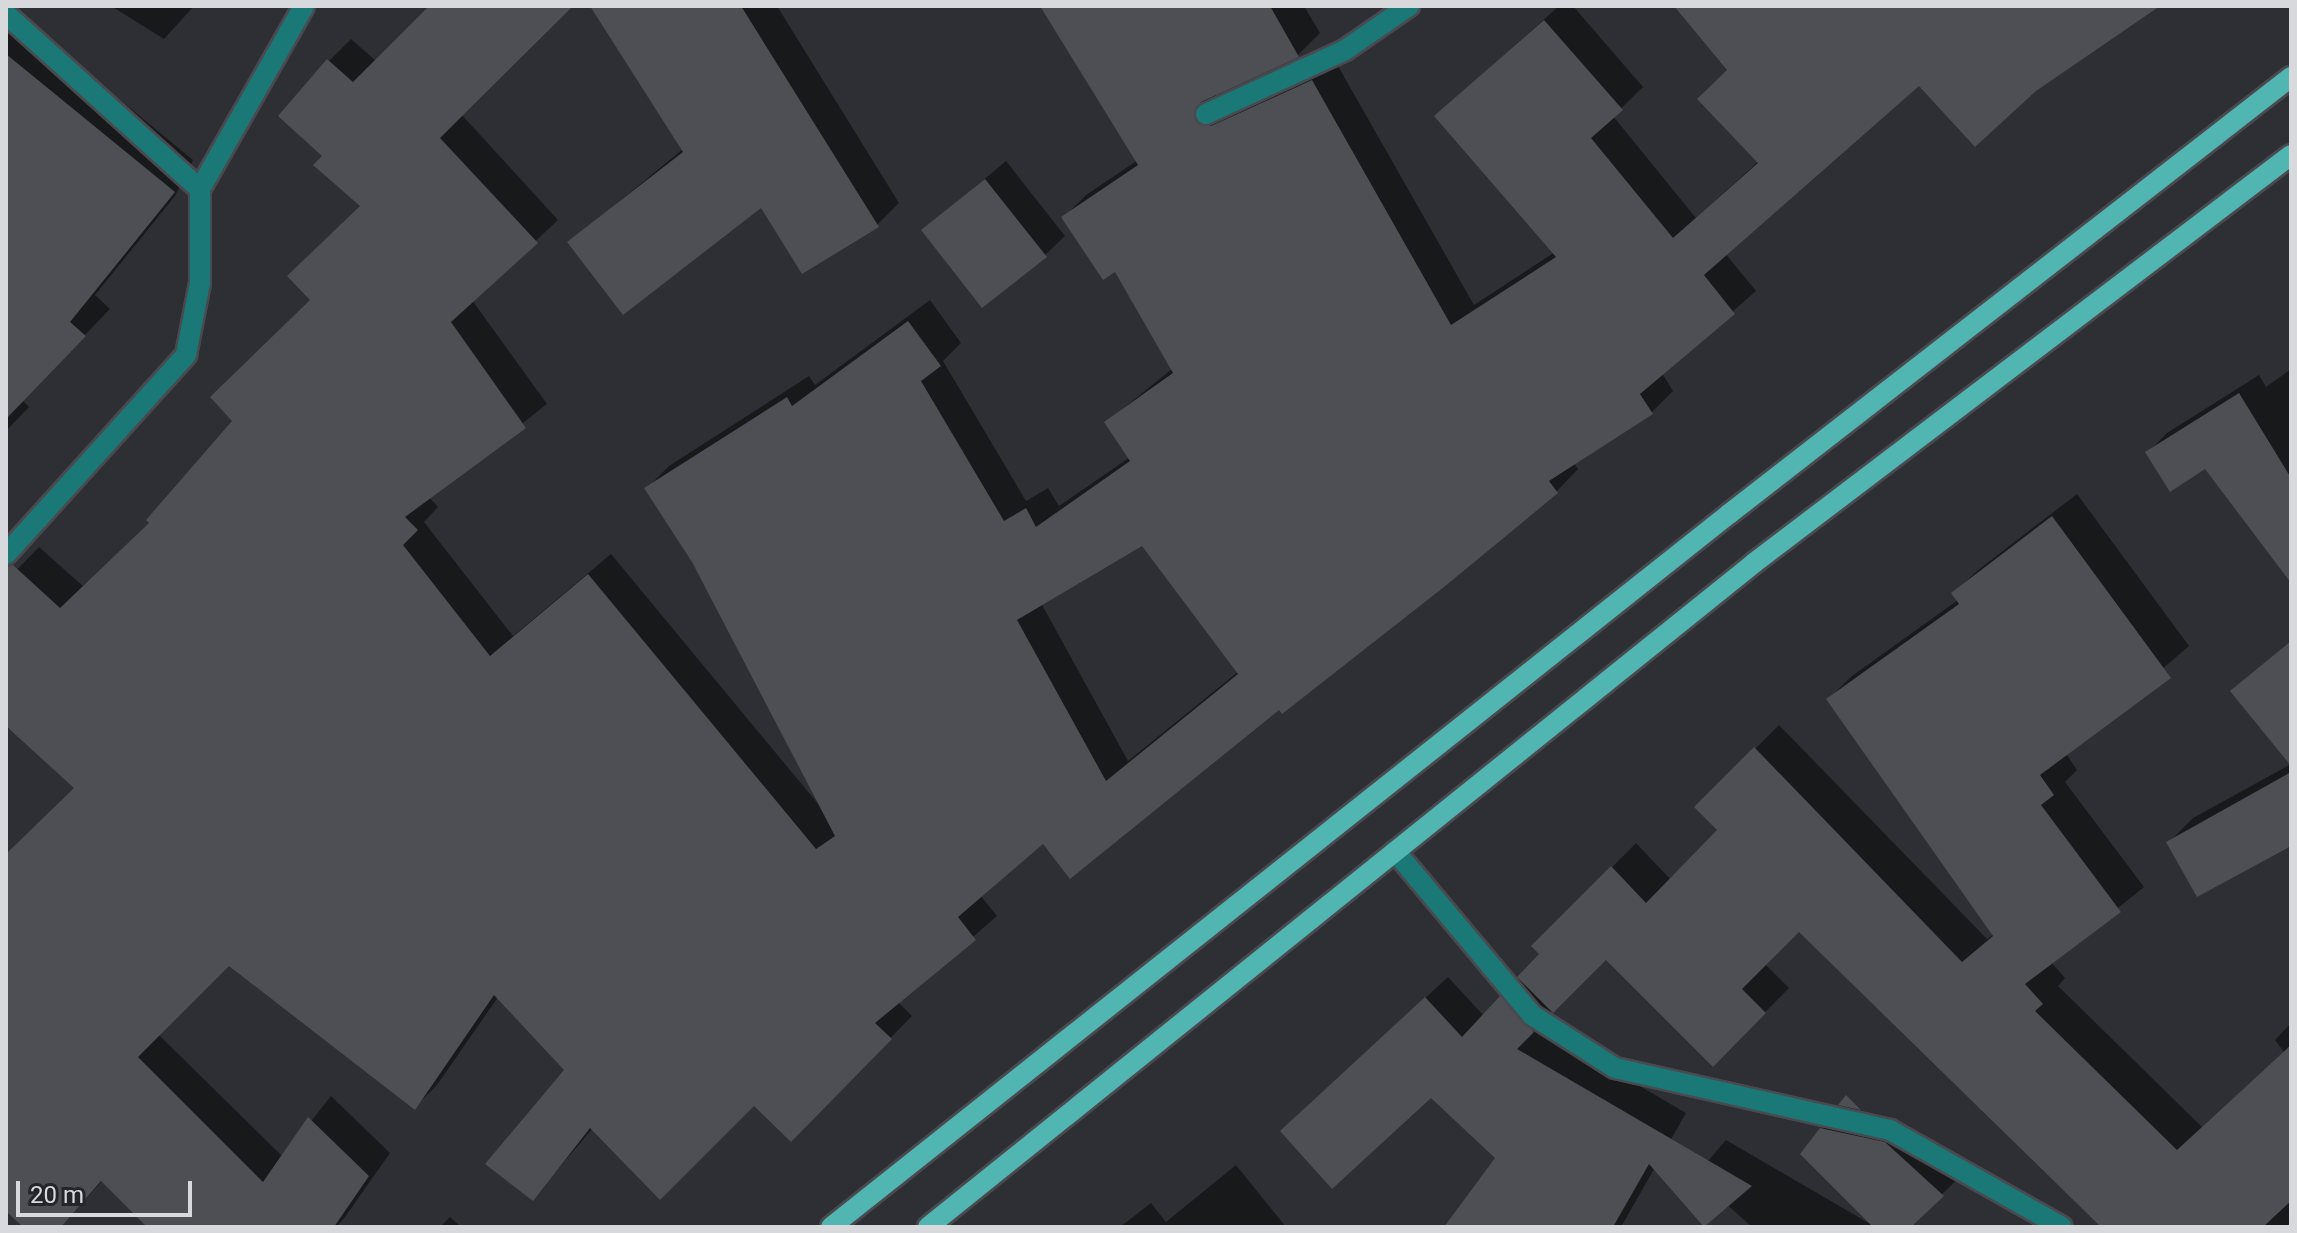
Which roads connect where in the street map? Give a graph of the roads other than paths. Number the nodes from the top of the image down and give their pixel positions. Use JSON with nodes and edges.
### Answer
{"nodes":[{"id":1,"x":304,"y":6,"type":"edge"},
{"id":2,"x":1409,"y":6,"type":"edge"},
{"id":3,"x":6,"y":14,"type":"edge"},
{"id":4,"x":2291,"y":77,"type":"edge"},
{"id":5,"x":1206,"y":114,"type":"dead end"},
{"id":6,"x":2291,"y":155,"type":"edge"},
{"id":7,"x":200,"y":189,"type":"junction"},
{"id":8,"x":6,"y":554,"type":"edge"},
{"id":9,"x":1395,"y":851,"type":"junction"},
{"id":10,"x":831,"y":1227,"type":"edge"},
{"id":11,"x":928,"y":1227,"type":"edge"},
{"id":12,"x":2062,"y":1227,"type":"edge"}],
"edges":[{"from":1,"to":7,"type":"street"},
{"from":2,"to":5,"type":"street"},
{"from":3,"to":7,"type":"street"},
{"from":4,"to":10,"type":"main road"},
{"from":6,"to":9,"type":"main road"},
{"from":7,"to":8,"type":"street"},
{"from":9,"to":11,"type":"main road"},
{"from":9,"to":12,"type":"street"}]}
